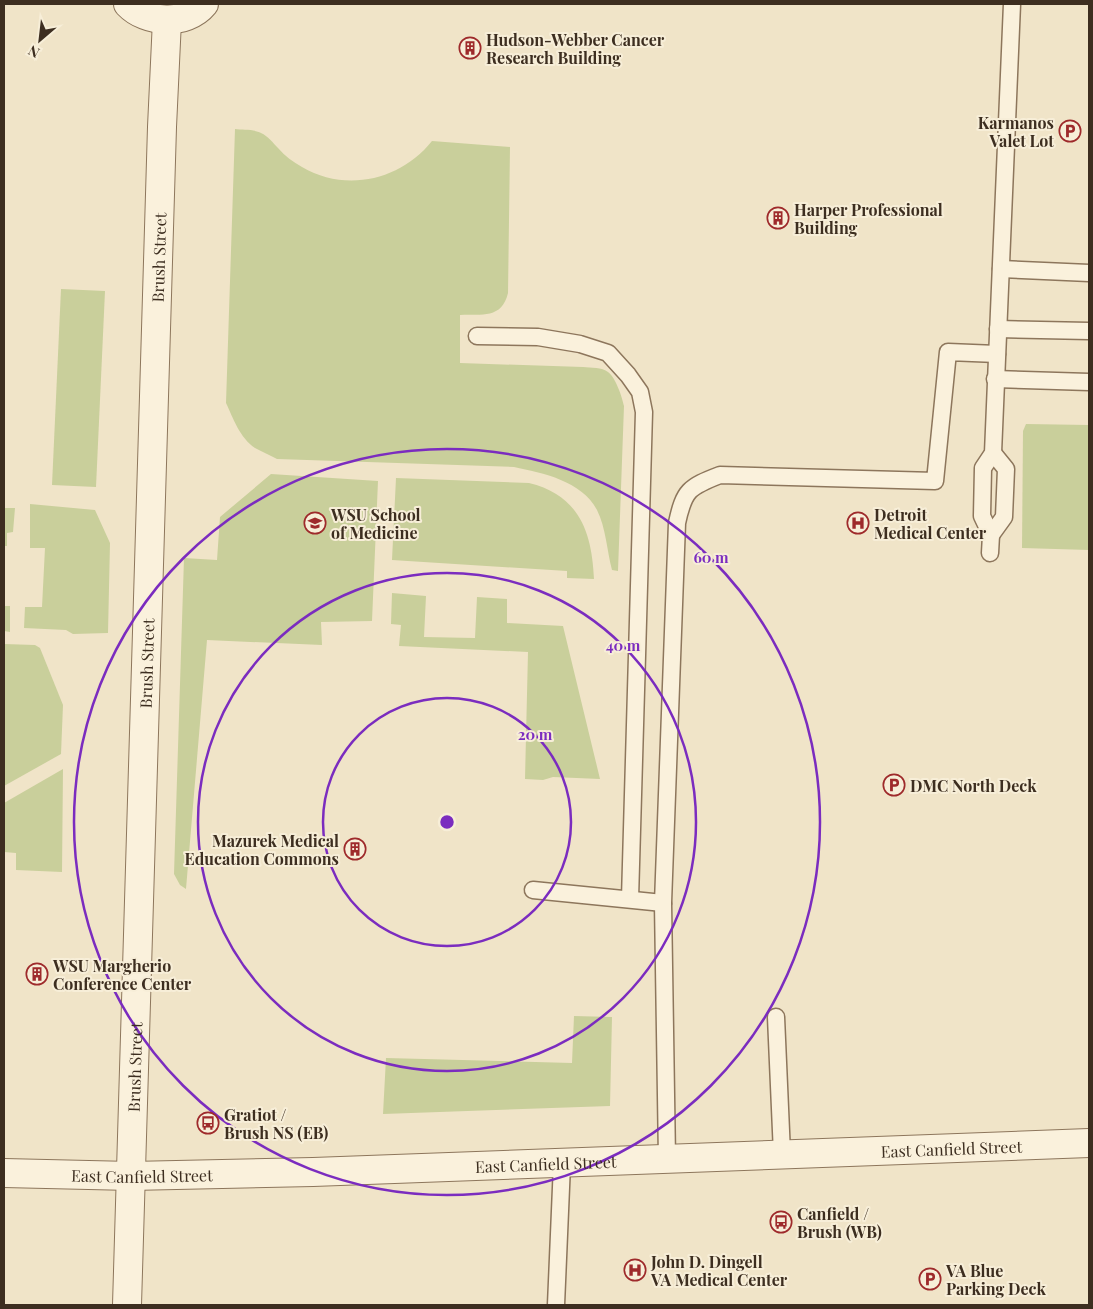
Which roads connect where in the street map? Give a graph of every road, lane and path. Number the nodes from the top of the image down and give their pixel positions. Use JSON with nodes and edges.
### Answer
{"nodes":[{"id":1,"x":128,"y":4,"type":"edge"},
{"id":2,"x":204,"y":4,"type":"edge"},
{"id":3,"x":1012,"y":4,"type":"edge"},
{"id":4,"x":167,"y":20,"type":"junction"},
{"id":5,"x":1001,"y":269,"type":"junction"},
{"id":6,"x":1089,"y":273,"type":"edge"},
{"id":7,"x":998,"y":329,"type":"junction"},
{"id":8,"x":1089,"y":331,"type":"edge"},
{"id":9,"x":477,"y":336,"type":"dead end"},
{"id":10,"x":997,"y":354,"type":"junction"},
{"id":11,"x":995,"y":379,"type":"junction"},
{"id":12,"x":1089,"y":382,"type":"edge"},
{"id":13,"x":993,"y":453,"type":"junction"},
{"id":14,"x":991,"y":535,"type":"junction"},
{"id":15,"x":990,"y":553,"type":"dead end"},
{"id":16,"x":533,"y":890,"type":"dead end"},
{"id":17,"x":630,"y":899,"type":"junction"},
{"id":18,"x":662,"y":903,"type":"junction"},
{"id":19,"x":776,"y":1017,"type":"dead end"},
{"id":20,"x":1089,"y":1144,"type":"edge"},
{"id":21,"x":782,"y":1154,"type":"junction"},
{"id":22,"x":667,"y":1159,"type":"junction"},
{"id":23,"x":562,"y":1164,"type":"junction"},
{"id":24,"x":4,"y":1173,"type":"edge"},
{"id":25,"x":131,"y":1176,"type":"junction"},
{"id":26,"x":127,"y":1305,"type":"edge"},
{"id":27,"x":556,"y":1305,"type":"edge"}],
"edges":[{"from":1,"to":4,"type":"street"},
{"from":2,"to":4,"type":"street"},
{"from":3,"to":5,"type":"lane"},
{"from":4,"to":25,"type":"street","name":"Brush Street"},
{"from":5,"to":6,"type":"lane"},
{"from":5,"to":7,"type":"lane"},
{"from":7,"to":8,"type":"lane"},
{"from":7,"to":10,"type":"lane"},
{"from":9,"to":17,"type":"lane"},
{"from":10,"to":11,"type":"lane"},
{"from":10,"to":18,"type":"lane"},
{"from":11,"to":12,"type":"lane"},
{"from":11,"to":13,"type":"lane"},
{"from":13,"to":14,"type":"lane"},
{"from":13,"to":14,"type":"lane"},
{"from":14,"to":15,"type":"lane"},
{"from":16,"to":17,"type":"lane"},
{"from":17,"to":18,"type":"lane"},
{"from":18,"to":22,"type":"lane"},
{"from":19,"to":21,"type":"lane"},
{"from":20,"to":21,"type":"street","name":"East Canfield Street"},
{"from":21,"to":22,"type":"street","name":"East Canfield Street"},
{"from":22,"to":23,"type":"street","name":"East Canfield Street"},
{"from":23,"to":25,"type":"street","name":"East Canfield Street"},
{"from":23,"to":27,"type":"lane"},
{"from":24,"to":25,"type":"street","name":"East Canfield Street"},
{"from":25,"to":26,"type":"street","name":"Brush Street"}]}
